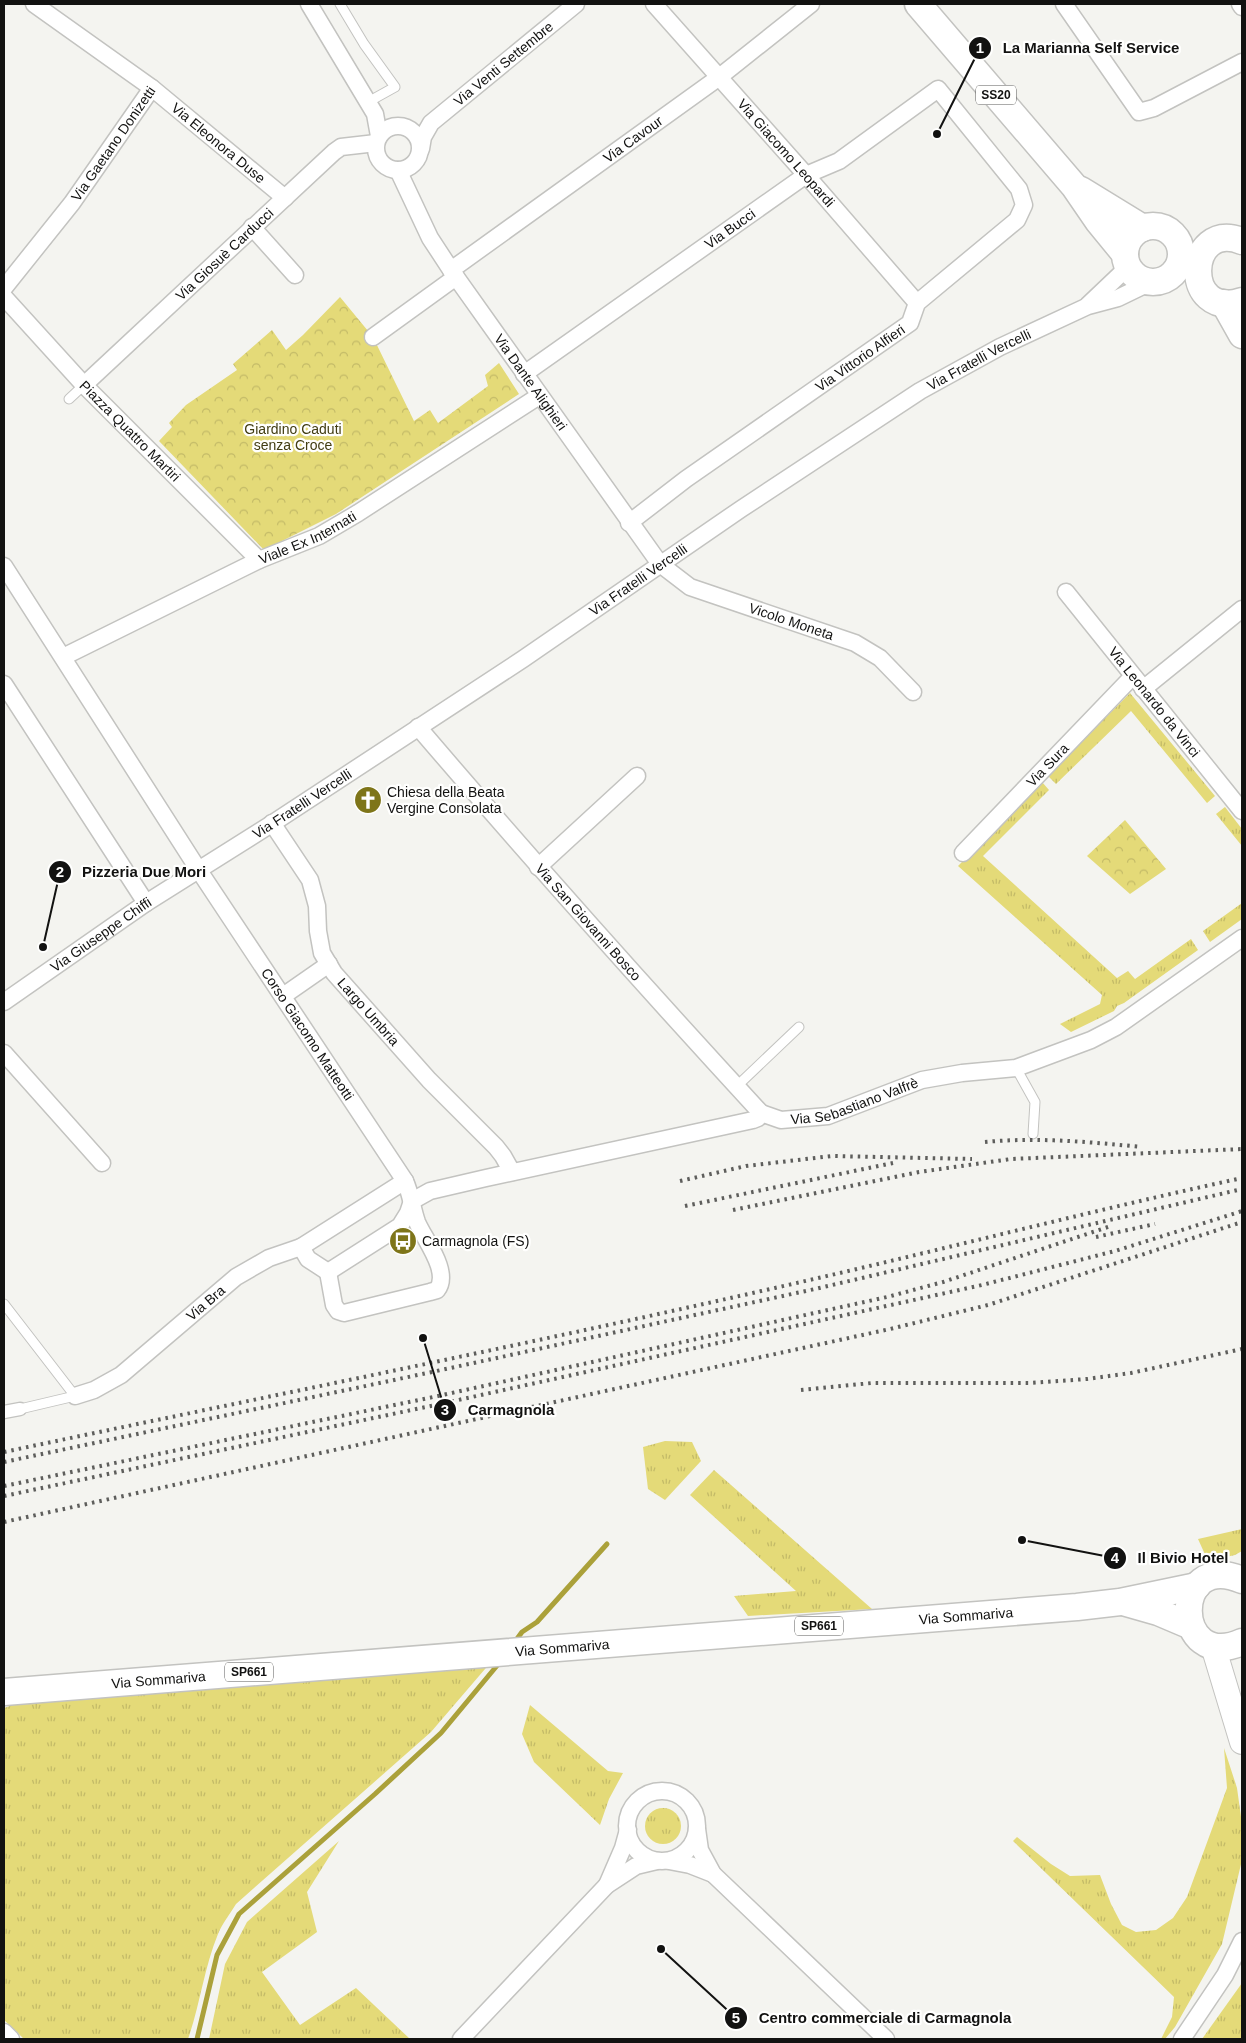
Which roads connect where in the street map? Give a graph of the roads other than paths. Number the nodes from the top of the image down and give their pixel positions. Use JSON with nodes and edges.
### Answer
{"nodes":[{"id":1,"x":34,"y":4,"type":"edge"},
{"id":2,"x":309,"y":4,"type":"edge"},
{"id":3,"x":340,"y":4,"type":"edge"},
{"id":4,"x":576,"y":4,"type":"edge"},
{"id":5,"x":654,"y":4,"type":"edge"},
{"id":6,"x":811,"y":4,"type":"edge"},
{"id":7,"x":918,"y":4,"type":"edge"},
{"id":8,"x":1064,"y":4,"type":"edge"},
{"id":9,"x":1242,"y":62,"type":"edge"},
{"id":10,"x":718,"y":78,"type":"junction"},
{"id":11,"x":152,"y":88,"type":"junction"},
{"id":12,"x":938,"y":89,"type":"joint"},
{"id":13,"x":372,"y":108,"type":"junction"},
{"id":14,"x":431,"y":123,"type":"junction"},
{"id":15,"x":400,"y":126,"type":"junction"},
{"id":16,"x":378,"y":140,"type":"junction"},
{"id":17,"x":421,"y":149,"type":"junction"},
{"id":18,"x":406,"y":167,"type":"junction"},
{"id":19,"x":806,"y":175,"type":"junction"},
{"id":20,"x":1074,"y":186,"type":"junction"},
{"id":21,"x":284,"y":198,"type":"junction"},
{"id":22,"x":252,"y":227,"type":"junction"},
{"id":23,"x":1143,"y":228,"type":"junction"},
{"id":24,"x":1176,"y":238,"type":"junction"},
{"id":25,"x":1231,"y":239,"type":"edge"},
{"id":26,"x":1127,"y":260,"type":"junction"},
{"id":27,"x":453,"y":274,"type":"junction"},
{"id":28,"x":294,"y":275,"type":"dead end"},
{"id":29,"x":1159,"y":280,"type":"junction"},
{"id":30,"x":1199,"y":284,"type":"junction"},
{"id":31,"x":4,"y":288,"type":"edge"},
{"id":32,"x":4,"y":298,"type":"edge"},
{"id":33,"x":1233,"y":302,"type":"edge"},
{"id":34,"x":916,"y":303,"type":"junction"},
{"id":35,"x":1088,"y":306,"type":"junction"},
{"id":36,"x":1242,"y":335,"type":"edge"},
{"id":37,"x":373,"y":336,"type":"dead end"},
{"id":38,"x":524,"y":374,"type":"junction"},
{"id":39,"x":84,"y":385,"type":"junction"},
{"id":40,"x":539,"y":396,"type":"junction"},
{"id":41,"x":69,"y":399,"type":"dead end"},
{"id":42,"x":629,"y":523,"type":"junction"},
{"id":43,"x":259,"y":560,"type":"junction"},
{"id":44,"x":660,"y":564,"type":"junction"},
{"id":45,"x":4,"y":566,"type":"edge"},
{"id":46,"x":1066,"y":592,"type":"dead end"},
{"id":47,"x":1242,"y":609,"type":"edge"},
{"id":48,"x":63,"y":657,"type":"junction"},
{"id":49,"x":1138,"y":682,"type":"junction"},
{"id":50,"x":4,"y":684,"type":"edge"},
{"id":51,"x":913,"y":692,"type":"dead end"},
{"id":52,"x":418,"y":727,"type":"junction"},
{"id":53,"x":637,"y":776,"type":"dead end"},
{"id":54,"x":1242,"y":811,"type":"edge"},
{"id":55,"x":272,"y":823,"type":"junction"},
{"id":56,"x":964,"y":853,"type":"dead end"},
{"id":57,"x":538,"y":867,"type":"junction"},
{"id":58,"x":198,"y":870,"type":"junction"},
{"id":59,"x":146,"y":903,"type":"junction"},
{"id":60,"x":1242,"y":938,"type":"edge"},
{"id":61,"x":329,"y":964,"type":"junction"},
{"id":62,"x":283,"y":996,"type":"junction"},
{"id":63,"x":4,"y":1002,"type":"edge"},
{"id":64,"x":799,"y":1027,"type":"dead end"},
{"id":65,"x":4,"y":1053,"type":"edge"},
{"id":66,"x":1016,"y":1068,"type":"junction"},
{"id":67,"x":736,"y":1086,"type":"junction"},
{"id":68,"x":761,"y":1113,"type":"junction"},
{"id":69,"x":1032,"y":1134,"type":"dead end"},
{"id":70,"x":102,"y":1163,"type":"dead end"},
{"id":71,"x":512,"y":1172,"type":"junction"},
{"id":72,"x":405,"y":1181,"type":"junction"},
{"id":73,"x":412,"y":1201,"type":"junction"},
{"id":74,"x":301,"y":1247,"type":"junction"},
{"id":75,"x":328,"y":1272,"type":"junction"},
{"id":76,"x":4,"y":1304,"type":"edge"},
{"id":77,"x":76,"y":1396,"type":"junction"},
{"id":78,"x":20,"y":1409,"type":"joint"},
{"id":79,"x":4,"y":1412,"type":"edge"},
{"id":80,"x":1239,"y":1575,"type":"edge"},
{"id":81,"x":1197,"y":1586,"type":"junction"},
{"id":82,"x":1120,"y":1602,"type":"junction"},
{"id":83,"x":1191,"y":1626,"type":"junction"},
{"id":84,"x":1242,"y":1642,"type":"edge"},
{"id":85,"x":1213,"y":1646,"type":"junction"},
{"id":86,"x":4,"y":1692,"type":"edge"},
{"id":87,"x":1242,"y":1742,"type":"edge"},
{"id":88,"x":697,"y":1828,"type":"junction"},
{"id":89,"x":628,"y":1830,"type":"junction"},
{"id":90,"x":663,"y":1861,"type":"junction"},
{"id":91,"x":713,"y":1874,"type":"junction"},
{"id":92,"x":607,"y":1884,"type":"junction"},
{"id":93,"x":1242,"y":1941,"type":"edge"},
{"id":94,"x":1242,"y":1958,"type":"edge"},
{"id":95,"x":1225,"y":1975,"type":"junction"},
{"id":96,"x":4,"y":2032,"type":"edge"},
{"id":97,"x":11,"y":2039,"type":"edge"},
{"id":98,"x":461,"y":2039,"type":"edge"},
{"id":99,"x":886,"y":2039,"type":"edge"},
{"id":100,"x":1182,"y":2039,"type":"edge"}],
"edges":[{"from":1,"to":11,"type":"street","name":"Via Gaetano Donizetti"},
{"from":2,"to":13,"type":"street"},
{"from":3,"to":13,"type":"lane"},
{"from":4,"to":14,"type":"street","name":"Via Venti Settembre"},
{"from":5,"to":10,"type":"street","name":"Via Giacomo Leopardi"},
{"from":6,"to":10,"type":"street","name":"Via Cavour"},
{"from":7,"to":20,"type":"main road","number":"SS20"},
{"from":8,"to":9,"type":"street"},
{"from":10,"to":19,"type":"street","name":"Via Giacomo Leopardi"},
{"from":10,"to":27,"type":"street","name":"Via Cavour"},
{"from":11,"to":21,"type":"street","name":"Via Eleonora Duse"},
{"from":11,"to":31,"type":"street","name":"Via Gaetano Donizetti"},
{"from":12,"to":19,"type":"street","name":"Via Bucci"},
{"from":12,"to":34,"type":"street","name":"Via Vittorio Alfieri"},
{"from":13,"to":15,"type":"street"},
{"from":13,"to":16,"type":"street"},
{"from":14,"to":15,"type":"street"},
{"from":14,"to":17,"type":"street","name":"Via Venti Settembre"},
{"from":15,"to":16,"type":"street"},
{"from":15,"to":17,"type":"street"},
{"from":16,"to":18,"type":"street"},
{"from":16,"to":21,"type":"street","name":"Via Giosuè Carducci"},
{"from":17,"to":18,"type":"street"},
{"from":18,"to":27,"type":"street","name":"Via Dante Alighieri"},
{"from":19,"to":34,"type":"street","name":"Via Giacomo Leopardi"},
{"from":19,"to":38,"type":"street","name":"Via Bucci"},
{"from":20,"to":23,"type":"main road","number":"SS20"},
{"from":20,"to":26,"type":"main road","number":"SS20"},
{"from":21,"to":22,"type":"street","name":"Via Giosuè Carducci"},
{"from":22,"to":28,"type":"street"},
{"from":22,"to":39,"type":"street","name":"Via Giosuè Carducci"},
{"from":23,"to":24,"type":"main road"},
{"from":23,"to":26,"type":"main road"},
{"from":24,"to":25,"type":"main road"},
{"from":24,"to":29,"type":"main road"},
{"from":25,"to":30,"type":"main road"},
{"from":26,"to":29,"type":"main road"},
{"from":26,"to":35,"type":"street","name":"Via Fratelli Vercelli"},
{"from":27,"to":37,"type":"street","name":"Via Cavour"},
{"from":27,"to":38,"type":"street","name":"Via Dante Alighieri"},
{"from":29,"to":30,"type":"main road"},
{"from":29,"to":35,"type":"street","name":"Via Fratelli Vercelli"},
{"from":30,"to":33,"type":"main road"},
{"from":32,"to":39,"type":"street","name":"Piazza Quattro Martiri"},
{"from":33,"to":36,"type":"main road"},
{"from":34,"to":42,"type":"street","name":"Via Vittorio Alfieri"},
{"from":35,"to":44,"type":"street","name":"Via Fratelli Vercelli"},
{"from":38,"to":40,"type":"street","name":"Via Dante Alighieri"},
{"from":39,"to":41,"type":"lane"},
{"from":39,"to":43,"type":"street","name":"Piazza Quattro Martiri"},
{"from":40,"to":42,"type":"street","name":"Via Dante Alighieri"},
{"from":40,"to":43,"type":"street","name":"Viale Ex Internati"},
{"from":42,"to":44,"type":"street","name":"Via Dante Alighieri"},
{"from":43,"to":48,"type":"street","name":"Viale Ex Internati"},
{"from":44,"to":51,"type":"street","name":"Vicolo Moneta"},
{"from":44,"to":52,"type":"street","name":"Via Fratelli Vercelli"},
{"from":45,"to":48,"type":"street"},
{"from":46,"to":49,"type":"street","name":"Via Leonardo da Vinci"},
{"from":47,"to":49,"type":"street","name":"Via Sura"},
{"from":48,"to":58,"type":"street"},
{"from":49,"to":54,"type":"street","name":"Via Leonardo da Vinci"},
{"from":49,"to":56,"type":"street","name":"Via Sura"},
{"from":50,"to":59,"type":"street"},
{"from":52,"to":55,"type":"street","name":"Via Fratelli Vercelli"},
{"from":52,"to":57,"type":"street","name":"Via San Giovanni Bosco"},
{"from":53,"to":57,"type":"street"},
{"from":55,"to":58,"type":"street","name":"Via Fratelli Vercelli"},
{"from":55,"to":61,"type":"street","name":"Largo Umbria"},
{"from":57,"to":67,"type":"street","name":"Via San Giovanni Bosco"},
{"from":58,"to":59,"type":"street","name":"Via Giuseppe Chiffi"},
{"from":58,"to":62,"type":"street","name":"Corso Giacomo Matteotti"},
{"from":59,"to":63,"type":"street","name":"Via Giuseppe Chiffi"},
{"from":60,"to":66,"type":"street","name":"Via Sebastiano Valfrè"},
{"from":61,"to":62,"type":"street"},
{"from":61,"to":71,"type":"street","name":"Largo Umbria"},
{"from":62,"to":72,"type":"street","name":"Corso Giacomo Matteotti"},
{"from":64,"to":67,"type":"lane"},
{"from":65,"to":70,"type":"street"},
{"from":66,"to":68,"type":"street","name":"Via Sebastiano Valfrè"},
{"from":66,"to":69,"type":"lane"},
{"from":67,"to":68,"type":"street","name":"Via San Giovanni Bosco"},
{"from":68,"to":71,"type":"street"},
{"from":71,"to":73,"type":"street"},
{"from":72,"to":73,"type":"street","name":"Corso Giacomo Matteotti"},
{"from":72,"to":74,"type":"street","name":"Via Bra"},
{"from":73,"to":75,"type":"street"},
{"from":73,"to":75,"type":"street","name":"Corso Giacomo Matteotti"},
{"from":74,"to":75,"type":"street"},
{"from":74,"to":77,"type":"street","name":"Via Bra"},
{"from":76,"to":77,"type":"lane"},
{"from":77,"to":78,"type":"lane","name":"Via Bra"},
{"from":78,"to":79,"type":"street","name":"Via Bra"},
{"from":80,"to":81,"type":"main road","number":"SP661"},
{"from":81,"to":82,"type":"main road","name":"Via Sommariva","number":"SP661"},
{"from":81,"to":83,"type":"main road"},
{"from":82,"to":83,"type":"main road","name":"Via Sommariva"},
{"from":82,"to":86,"type":"main road","name":"Via Sommariva","number":"SP661"},
{"from":83,"to":85,"type":"main road"},
{"from":84,"to":85,"type":"main road"},
{"from":85,"to":87,"type":"main road"},
{"from":88,"to":89,"type":"street"},
{"from":88,"to":90,"type":"street"},
{"from":88,"to":91,"type":"street"},
{"from":89,"to":90,"type":"street"},
{"from":89,"to":92,"type":"street"},
{"from":90,"to":91,"type":"street"},
{"from":90,"to":92,"type":"street"},
{"from":91,"to":99,"type":"street"},
{"from":92,"to":98,"type":"street"},
{"from":93,"to":95,"type":"street"},
{"from":94,"to":95,"type":"street"},
{"from":95,"to":100,"type":"street"},
{"from":96,"to":97,"type":"street"}]}
